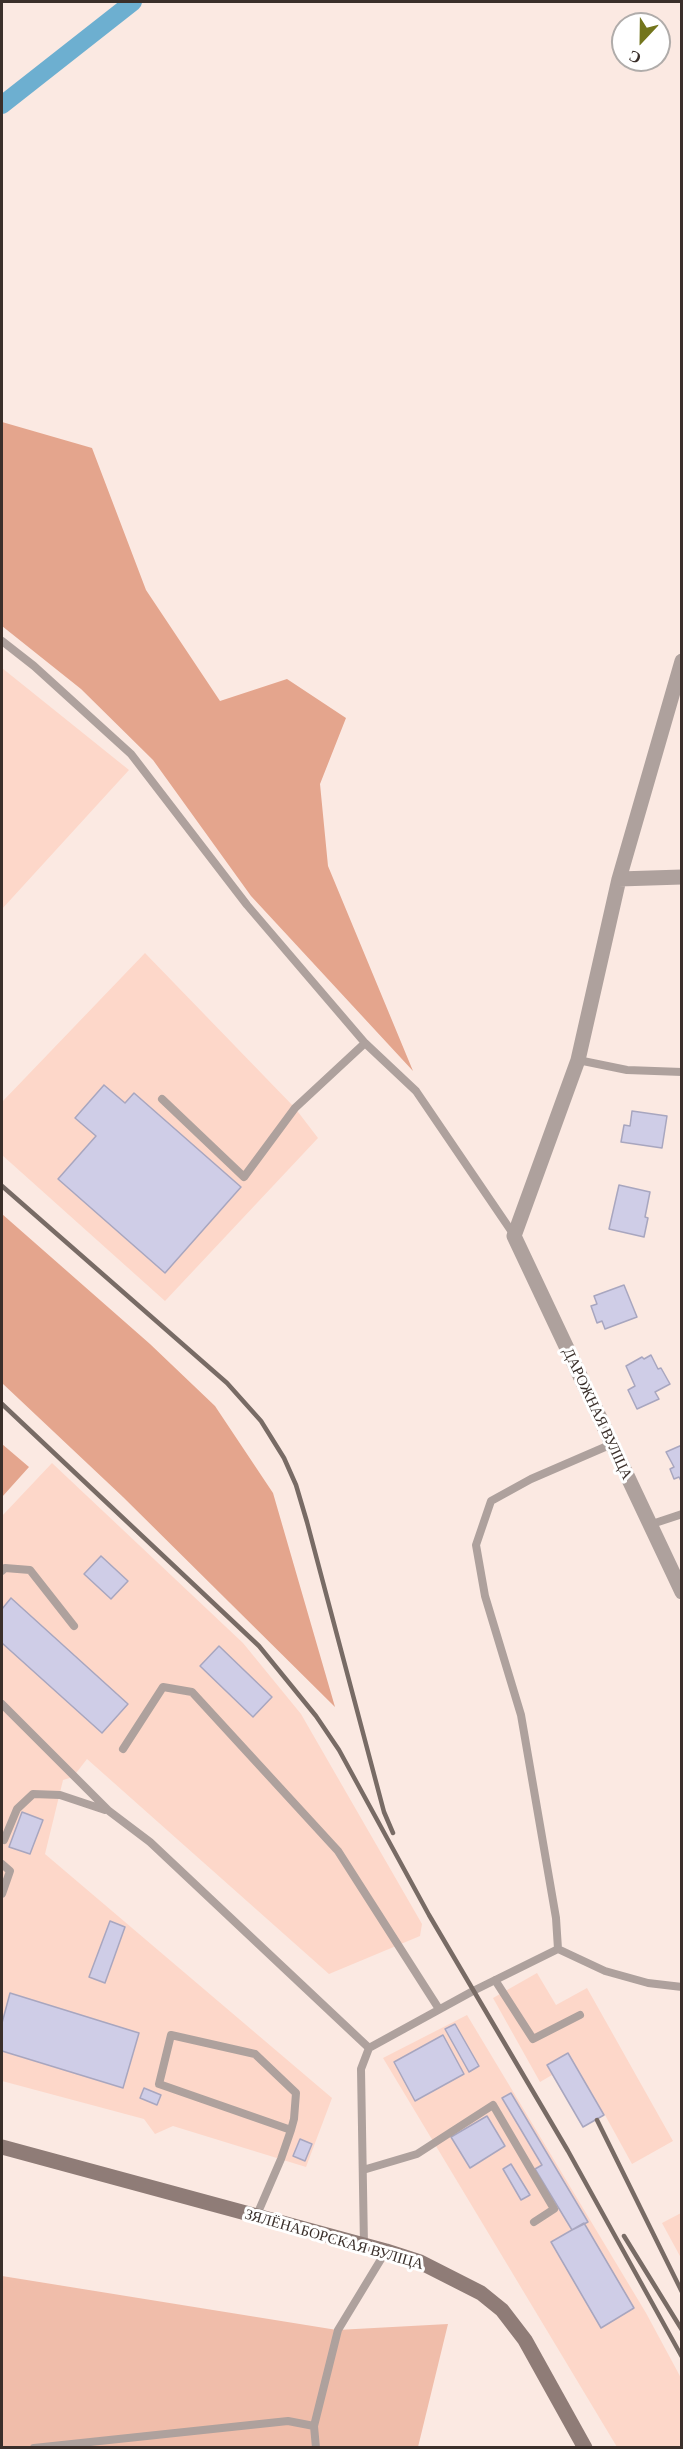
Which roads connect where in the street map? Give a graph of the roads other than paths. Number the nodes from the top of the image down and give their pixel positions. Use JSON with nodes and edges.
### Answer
{"nodes":[{"id":1,"x":2,"y":641,"type":"edge"},
{"id":2,"x":681,"y":661,"type":"edge"},
{"id":3,"x":681,"y":877,"type":"edge"},
{"id":4,"x":619,"y":879,"type":"junction"},
{"id":5,"x":365,"y":1043,"type":"junction"},
{"id":6,"x":578,"y":1060,"type":"junction"},
{"id":7,"x":681,"y":1072,"type":"edge"},
{"id":8,"x":162,"y":1099,"type":"dead end"},
{"id":9,"x":514,"y":1236,"type":"junction"},
{"id":10,"x":612,"y":1444,"type":"junction"},
{"id":11,"x":681,"y":1514,"type":"edge"},
{"id":12,"x":648,"y":1525,"type":"junction"},
{"id":13,"x":2,"y":1571,"type":"edge"},
{"id":14,"x":681,"y":1592,"type":"edge"},
{"id":15,"x":74,"y":1626,"type":"dead end"},
{"id":16,"x":2,"y":1704,"type":"edge"},
{"id":17,"x":123,"y":1749,"type":"dead end"},
{"id":18,"x":109,"y":1811,"type":"junction"},
{"id":19,"x":4,"y":1840,"type":"dead end"},
{"id":20,"x":2,"y":1864,"type":"edge"},
{"id":21,"x":2,"y":1894,"type":"edge"},
{"id":22,"x":558,"y":1949,"type":"junction"},
{"id":23,"x":495,"y":1980,"type":"junction"},
{"id":24,"x":681,"y":1988,"type":"edge"},
{"id":25,"x":439,"y":2009,"type":"junction"},
{"id":26,"x":580,"y":2015,"type":"dead end"},
{"id":27,"x":369,"y":2048,"type":"junction"},
{"id":28,"x":291,"y":2130,"type":"junction"},
{"id":29,"x":2,"y":2147,"type":"edge"},
{"id":30,"x":363,"y":2170,"type":"junction"},
{"id":31,"x":256,"y":2217,"type":"junction"},
{"id":32,"x":534,"y":2222,"type":"dead end"},
{"id":33,"x":364,"y":2246,"type":"junction"},
{"id":34,"x":386,"y":2252,"type":"junction"},
{"id":35,"x":314,"y":2426,"type":"junction"},
{"id":36,"x":34,"y":2448,"type":"edge"},
{"id":37,"x":316,"y":2448,"type":"edge"},
{"id":38,"x":585,"y":2448,"type":"edge"}],
"edges":[{"from":1,"to":5,"type":"lane"},
{"from":2,"to":4,"type":"street"},
{"from":3,"to":4,"type":"street"},
{"from":4,"to":6,"type":"street"},
{"from":5,"to":8,"type":"lane"},
{"from":5,"to":9,"type":"lane"},
{"from":6,"to":7,"type":"lane"},
{"from":6,"to":9,"type":"street"},
{"from":9,"to":10,"type":"street","name":"ДАРОЖНАЯ ВУЛІЦА"},
{"from":10,"to":12,"type":"street","name":"ДАРОЖНАЯ ВУЛІЦА"},
{"from":10,"to":22,"type":"lane"},
{"from":11,"to":12,"type":"lane"},
{"from":12,"to":14,"type":"street","name":"ДАРОЖНАЯ ВУЛІЦА"},
{"from":13,"to":15,"type":"lane"},
{"from":16,"to":18,"type":"lane"},
{"from":17,"to":25,"type":"lane"},
{"from":18,"to":19,"type":"lane"},
{"from":18,"to":27,"type":"lane"},
{"from":20,"to":21,"type":"lane"},
{"from":22,"to":23,"type":"lane"},
{"from":22,"to":24,"type":"lane"},
{"from":23,"to":25,"type":"lane"},
{"from":23,"to":26,"type":"lane"},
{"from":25,"to":27,"type":"lane"},
{"from":27,"to":30,"type":"lane"},
{"from":28,"to":28,"type":"lane"},
{"from":28,"to":31,"type":"lane"},
{"from":29,"to":31,"type":"main road","name":"ЗЯЛЁНАБОРСКАЯ ВУЛІЦА"},
{"from":30,"to":32,"type":"lane"},
{"from":30,"to":33,"type":"lane"},
{"from":31,"to":33,"type":"main road","name":"ЗЯЛЁНАБОРСКАЯ ВУЛІЦА"},
{"from":33,"to":34,"type":"main road","name":"ЗЯЛЁНАБОРСКАЯ ВУЛІЦА"},
{"from":34,"to":35,"type":"lane"},
{"from":34,"to":38,"type":"main road","name":"ЗЯЛЁНАБОРСКАЯ ВУЛІЦА"},
{"from":35,"to":36,"type":"lane"},
{"from":35,"to":37,"type":"lane"}]}
